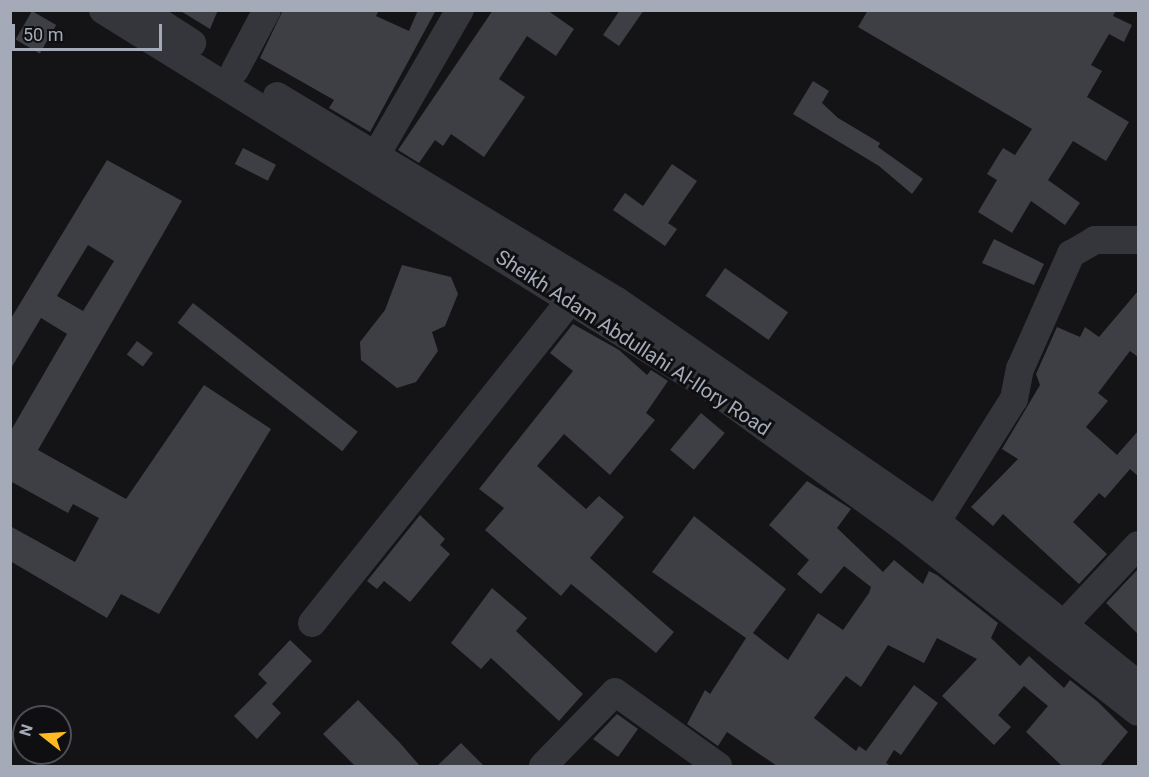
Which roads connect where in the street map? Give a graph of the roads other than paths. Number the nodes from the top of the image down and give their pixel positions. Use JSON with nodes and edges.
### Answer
{"nodes":[{"id":1,"x":103,"y":10,"type":"edge"},
{"id":2,"x":141,"y":10,"type":"edge"},
{"id":3,"x":267,"y":10,"type":"edge"},
{"id":4,"x":460,"y":10,"type":"edge"},
{"id":5,"x":235,"y":70,"type":"junction"},
{"id":6,"x":375,"y":157,"type":"junction"},
{"id":7,"x":1138,"y":240,"type":"edge"},
{"id":8,"x":572,"y":299,"type":"junction"},
{"id":9,"x":930,"y":532,"type":"junction"},
{"id":10,"x":1138,"y":544,"type":"edge"},
{"id":11,"x":1066,"y":622,"type":"junction"},
{"id":12,"x":312,"y":623,"type":"dead end"},
{"id":13,"x":1138,"y":685,"type":"edge"},
{"id":14,"x":1138,"y":712,"type":"edge"},
{"id":15,"x":543,"y":766,"type":"edge"},
{"id":16,"x":718,"y":766,"type":"edge"}],
"edges":[{"from":1,"to":8,"type":"street","name":"Sheikh Adam Abdullahi Al-Ilory Road"},
{"from":2,"to":5,"type":"street","name":"Sheikh Adam Abdullahi Al-Ilory Road"},
{"from":3,"to":5,"type":"street"},
{"from":4,"to":6,"type":"street"},
{"from":5,"to":6,"type":"street","name":"Sheikh Adam Abdullahi Al-Ilory Road"},
{"from":6,"to":9,"type":"street","name":"Sheikh Adam Abdullahi Al-Ilory Road"},
{"from":7,"to":9,"type":"street"},
{"from":8,"to":9,"type":"street","name":"Sheikh Adam Abdullahi Al-Ilory Road"},
{"from":8,"to":12,"type":"street"},
{"from":9,"to":11,"type":"street","name":"Sheikh Adam Abdullahi Al-Ilory Road"},
{"from":9,"to":14,"type":"street","name":"Sheikh Adam Abdullahi Al-Ilory Road"},
{"from":10,"to":11,"type":"street"},
{"from":11,"to":13,"type":"street","name":"Sheikh Adam Abdullahi Al-Ilory Road"},
{"from":15,"to":16,"type":"street"}]}
